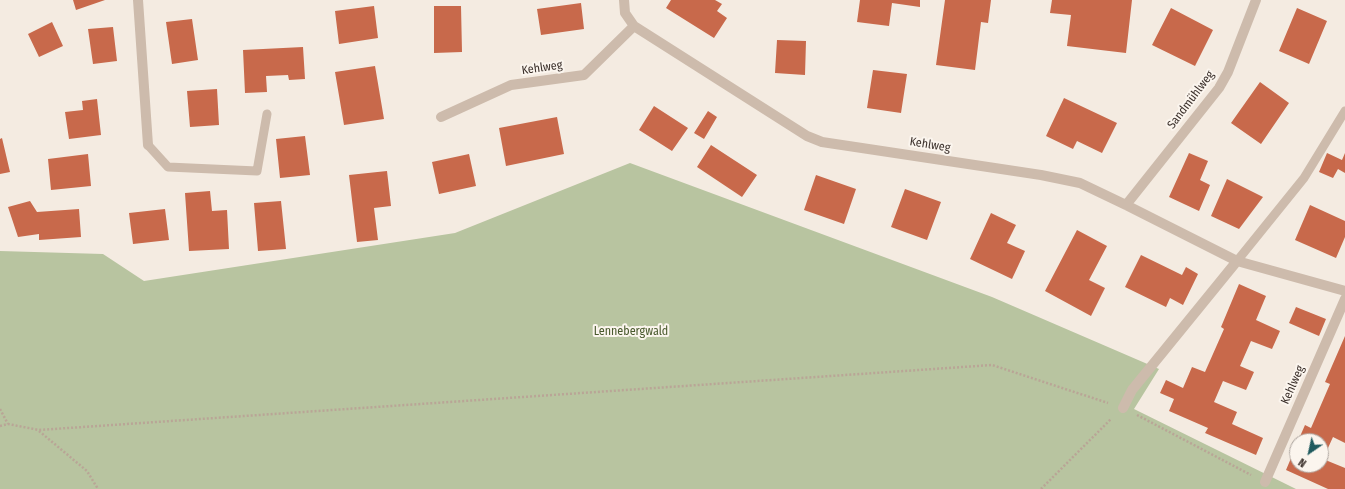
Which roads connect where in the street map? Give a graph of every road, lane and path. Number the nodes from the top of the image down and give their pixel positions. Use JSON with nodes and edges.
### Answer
{"nodes":[{"id":1,"x":138,"y":0,"type":"edge"},
{"id":2,"x":624,"y":0,"type":"edge"},
{"id":3,"x":1256,"y":0,"type":"edge"},
{"id":4,"x":634,"y":26,"type":"junction"},
{"id":5,"x":1345,"y":111,"type":"edge"},
{"id":6,"x":268,"y":114,"type":"dead end"},
{"id":7,"x":441,"y":117,"type":"dead end"},
{"id":8,"x":148,"y":145,"type":"joint"},
{"id":9,"x":1126,"y":205,"type":"junction"},
{"id":10,"x":1237,"y":261,"type":"junction"},
{"id":11,"x":1345,"y":291,"type":"edge"},
{"id":12,"x":1345,"y":299,"type":"edge"},
{"id":13,"x":1123,"y":408,"type":"junction"},
{"id":14,"x":0,"y":409,"type":"edge"},
{"id":15,"x":8,"y":424,"type":"junction"},
{"id":16,"x":0,"y":426,"type":"edge"},
{"id":17,"x":39,"y":430,"type":"junction"},
{"id":18,"x":1265,"y":482,"type":"joint"},
{"id":19,"x":98,"y":489,"type":"edge"},
{"id":20,"x":1041,"y":489,"type":"edge"}],
"edges":[{"from":1,"to":8,"type":"street"},
{"from":2,"to":4,"type":"street","name":"Kehlweg"},
{"from":3,"to":9,"type":"street","name":"Sandmühlweg"},
{"from":4,"to":7,"type":"street","name":"Kehlweg"},
{"from":4,"to":9,"type":"street","name":"Kehlweg"},
{"from":5,"to":10,"type":"lane"},
{"from":6,"to":8,"type":"lane"},
{"from":9,"to":10,"type":"street","name":"Kehlweg"},
{"from":10,"to":11,"type":"street","name":"Kehlweg"},
{"from":10,"to":13,"type":"street"},
{"from":12,"to":18,"type":"street","name":"Kehlweg"},
{"from":13,"to":17,"type":"path"},
{"from":13,"to":18,"type":"path"},
{"from":13,"to":20,"type":"path"},
{"from":14,"to":15,"type":"path"},
{"from":15,"to":16,"type":"path"},
{"from":15,"to":17,"type":"path"},
{"from":17,"to":19,"type":"path"}]}
